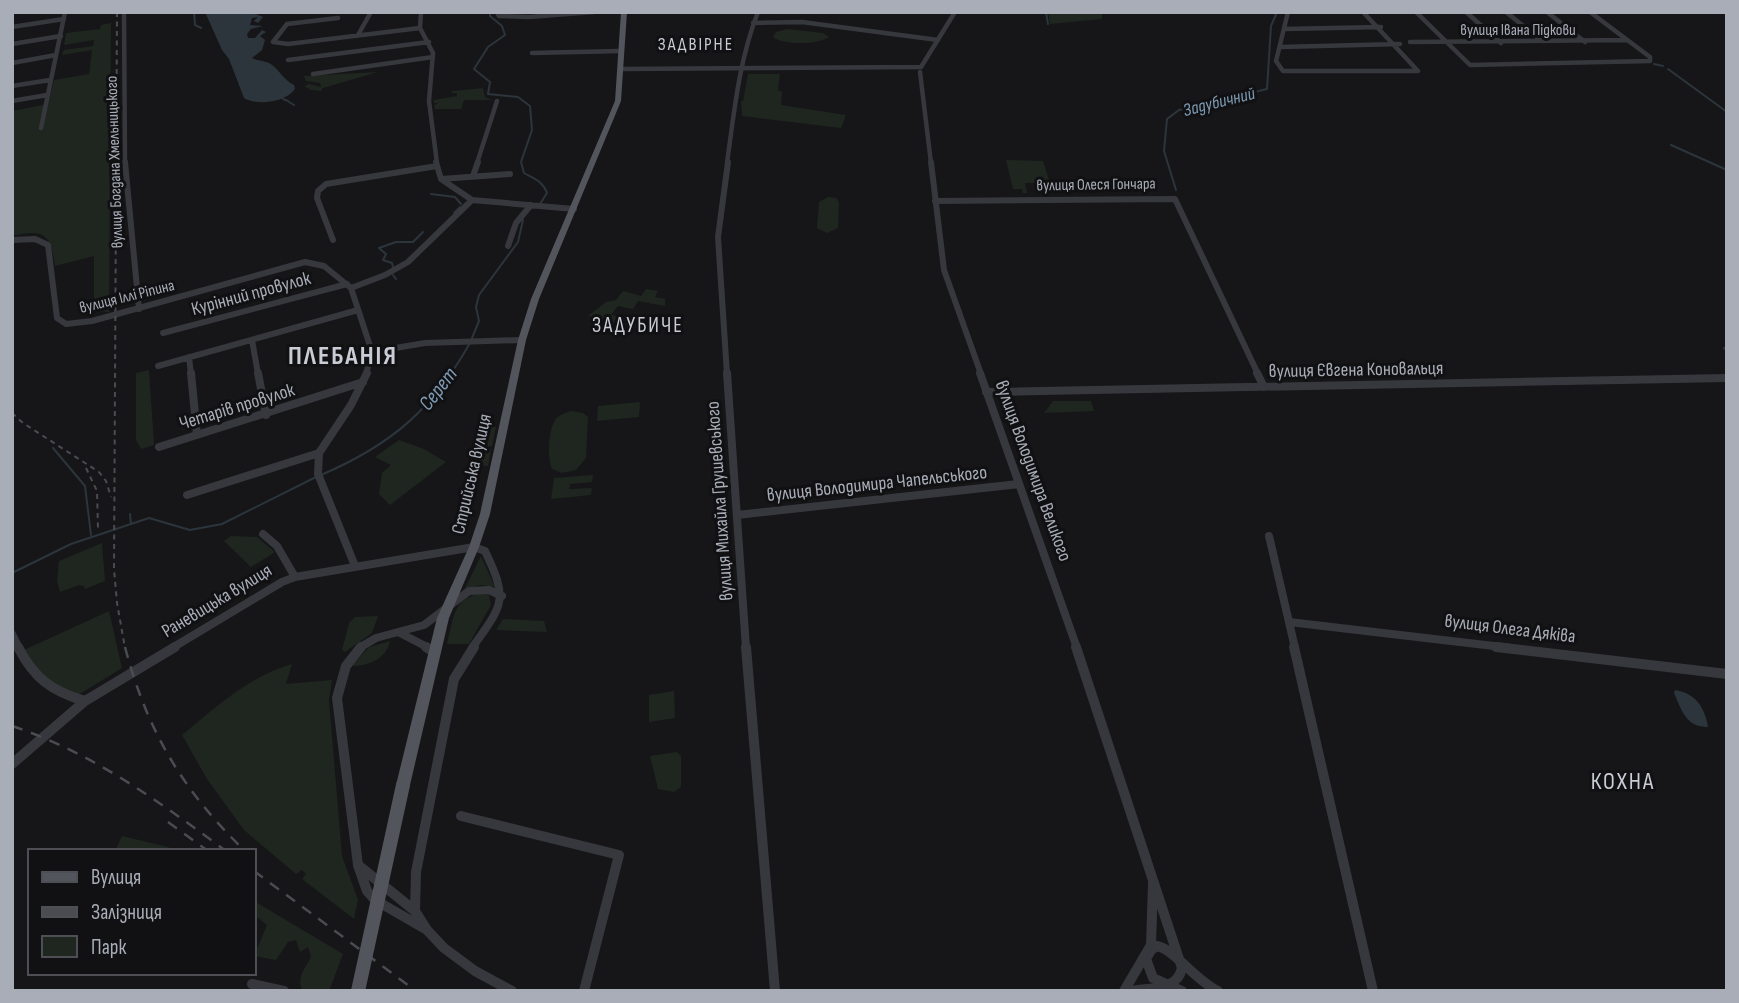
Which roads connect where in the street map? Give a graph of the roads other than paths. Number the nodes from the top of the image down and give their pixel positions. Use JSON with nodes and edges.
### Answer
{"nodes":[{"id":1,"x":65,"y":12,"type":"edge"},
{"id":2,"x":124,"y":12,"type":"edge"},
{"id":3,"x":371,"y":12,"type":"edge"},
{"id":4,"x":421,"y":12,"type":"edge"},
{"id":5,"x":496,"y":12,"type":"edge"},
{"id":6,"x":594,"y":12,"type":"edge"},
{"id":7,"x":624,"y":12,"type":"edge"},
{"id":8,"x":758,"y":12,"type":"edge"},
{"id":9,"x":956,"y":12,"type":"edge"},
{"id":10,"x":1288,"y":12,"type":"edge"},
{"id":11,"x":1365,"y":12,"type":"edge"},
{"id":12,"x":1416,"y":12,"type":"edge"},
{"id":13,"x":1466,"y":12,"type":"edge"},
{"id":14,"x":1506,"y":12,"type":"edge"},
{"id":15,"x":1547,"y":12,"type":"edge"},
{"id":16,"x":1590,"y":12,"type":"edge"},
{"id":17,"x":338,"y":18,"type":"dead end"},
{"id":18,"x":64,"y":19,"type":"junction"},
{"id":19,"x":753,"y":23,"type":"junction"},
{"id":20,"x":12,"y":27,"type":"edge"},
{"id":21,"x":1380,"y":27,"type":"junction"},
{"id":22,"x":420,"y":28,"type":"junction"},
{"id":23,"x":1284,"y":29,"type":"junction"},
{"id":24,"x":358,"y":35,"type":"junction"},
{"id":25,"x":61,"y":36,"type":"junction"},
{"id":26,"x":938,"y":40,"type":"junction"},
{"id":27,"x":1627,"y":40,"type":"junction"},
{"id":28,"x":1542,"y":41,"type":"junction"},
{"id":29,"x":429,"y":42,"type":"junction"},
{"id":30,"x":1410,"y":42,"type":"junction"},
{"id":31,"x":1585,"y":42,"type":"junction"},
{"id":32,"x":1447,"y":43,"type":"junction"},
{"id":33,"x":1501,"y":43,"type":"junction"},
{"id":34,"x":12,"y":44,"type":"edge"},
{"id":35,"x":1397,"y":45,"type":"junction"},
{"id":36,"x":1280,"y":47,"type":"junction"},
{"id":37,"x":620,"y":51,"type":"junction"},
{"id":38,"x":532,"y":53,"type":"dead end"},
{"id":39,"x":56,"y":55,"type":"junction"},
{"id":40,"x":1409,"y":55,"type":"dead end"},
{"id":41,"x":433,"y":57,"type":"junction"},
{"id":42,"x":288,"y":60,"type":"dead end"},
{"id":43,"x":12,"y":63,"type":"edge"},
{"id":44,"x":620,"y":69,"type":"junction"},
{"id":45,"x":919,"y":69,"type":"junction"},
{"id":46,"x":743,"y":70,"type":"junction"},
{"id":47,"x":313,"y":74,"type":"dead end"},
{"id":48,"x":50,"y":80,"type":"junction"},
{"id":49,"x":12,"y":86,"type":"edge"},
{"id":50,"x":47,"y":95,"type":"junction"},
{"id":51,"x":12,"y":101,"type":"edge"},
{"id":52,"x":497,"y":101,"type":"dead end"},
{"id":53,"x":41,"y":128,"type":"dead end"},
{"id":54,"x":437,"y":166,"type":"junction"},
{"id":55,"x":510,"y":174,"type":"dead end"},
{"id":56,"x":472,"y":176,"type":"junction"},
{"id":57,"x":441,"y":179,"type":"junction"},
{"id":58,"x":472,"y":200,"type":"junction"},
{"id":59,"x":934,"y":201,"type":"junction"},
{"id":60,"x":533,"y":205,"type":"junction"},
{"id":61,"x":574,"y":209,"type":"junction"},
{"id":62,"x":12,"y":240,"type":"edge"},
{"id":63,"x":333,"y":240,"type":"dead end"},
{"id":64,"x":508,"y":246,"type":"dead end"},
{"id":65,"x":349,"y":286,"type":"junction"},
{"id":66,"x":139,"y":309,"type":"junction"},
{"id":67,"x":358,"y":310,"type":"junction"},
{"id":68,"x":163,"y":333,"type":"dead end"},
{"id":69,"x":252,"y":340,"type":"junction"},
{"id":70,"x":522,"y":340,"type":"junction"},
{"id":71,"x":372,"y":352,"type":"junction"},
{"id":72,"x":189,"y":357,"type":"junction"},
{"id":73,"x":158,"y":366,"type":"dead end"},
{"id":74,"x":1727,"y":378,"type":"edge"},
{"id":75,"x":363,"y":382,"type":"junction"},
{"id":76,"x":1264,"y":387,"type":"junction"},
{"id":77,"x":986,"y":392,"type":"junction"},
{"id":78,"x":266,"y":415,"type":"junction"},
{"id":79,"x":197,"y":435,"type":"junction"},
{"id":80,"x":159,"y":447,"type":"dead end"},
{"id":81,"x":319,"y":453,"type":"junction"},
{"id":82,"x":1019,"y":484,"type":"junction"},
{"id":83,"x":187,"y":495,"type":"dead end"},
{"id":84,"x":737,"y":515,"type":"junction"},
{"id":85,"x":263,"y":534,"type":"dead end"},
{"id":86,"x":1269,"y":536,"type":"dead end"},
{"id":87,"x":474,"y":547,"type":"junction"},
{"id":88,"x":355,"y":566,"type":"junction"},
{"id":89,"x":295,"y":577,"type":"junction"},
{"id":90,"x":502,"y":596,"type":"junction"},
{"id":91,"x":448,"y":603,"type":"junction"},
{"id":92,"x":1289,"y":622,"type":"junction"},
{"id":93,"x":400,"y":633,"type":"junction"},
{"id":94,"x":12,"y":634,"type":"edge"},
{"id":95,"x":434,"y":652,"type":"junction"},
{"id":96,"x":1727,"y":674,"type":"edge"},
{"id":97,"x":85,"y":701,"type":"junction"},
{"id":98,"x":12,"y":764,"type":"edge"},
{"id":99,"x":461,"y":816,"type":"dead end"},
{"id":100,"x":358,"y":865,"type":"junction"},
{"id":101,"x":1154,"y":873,"type":"junction"},
{"id":102,"x":415,"y":911,"type":"junction"},
{"id":103,"x":428,"y":930,"type":"junction"},
{"id":104,"x":1148,"y":954,"type":"junction"},
{"id":105,"x":1181,"y":962,"type":"junction"},
{"id":106,"x":252,"y":984,"type":"dead end"},
{"id":107,"x":1166,"y":986,"type":"junction"},
{"id":108,"x":284,"y":991,"type":"edge"},
{"id":109,"x":358,"y":991,"type":"edge"},
{"id":110,"x":512,"y":991,"type":"edge"},
{"id":111,"x":584,"y":991,"type":"edge"},
{"id":112,"x":775,"y":991,"type":"edge"},
{"id":113,"x":1124,"y":991,"type":"edge"},
{"id":114,"x":1130,"y":991,"type":"edge"},
{"id":115,"x":1182,"y":991,"type":"edge"},
{"id":116,"x":1218,"y":991,"type":"edge"},
{"id":117,"x":1373,"y":991,"type":"edge"}],
"edges":[{"from":1,"to":18,"type":"street"},
{"from":2,"to":66,"type":"street","name":"вулиця Богдана Хмельницького"},
{"from":3,"to":24,"type":"street"},
{"from":4,"to":22,"type":"street"},
{"from":5,"to":6,"type":"street"},
{"from":7,"to":37,"type":"main road","name":"Стрийська вулиця"},
{"from":8,"to":19,"type":"street","name":"вулиця Михайла Грушевського"},
{"from":9,"to":26,"type":"street"},
{"from":10,"to":23,"type":"street"},
{"from":11,"to":21,"type":"street"},
{"from":12,"to":32,"type":"street"},
{"from":13,"to":33,"type":"street"},
{"from":14,"to":28,"type":"street"},
{"from":15,"to":31,"type":"street"},
{"from":16,"to":27,"type":"street"},
{"from":17,"to":24,"type":"street"},
{"from":18,"to":20,"type":"street"},
{"from":18,"to":25,"type":"street"},
{"from":19,"to":26,"type":"street"},
{"from":19,"to":46,"type":"street","name":"вулиця Михайла Грушевського"},
{"from":21,"to":23,"type":"street"},
{"from":21,"to":30,"type":"street"},
{"from":21,"to":35,"type":"street"},
{"from":22,"to":24,"type":"street"},
{"from":22,"to":29,"type":"street"},
{"from":23,"to":36,"type":"street"},
{"from":25,"to":34,"type":"street"},
{"from":25,"to":39,"type":"street"},
{"from":26,"to":45,"type":"street"},
{"from":27,"to":31,"type":"street","name":"вулиця Івана Підкови"},
{"from":27,"to":32,"type":"street"},
{"from":28,"to":31,"type":"street","name":"вулиця Івана Підкови"},
{"from":28,"to":33,"type":"street","name":"вулиця Івана Підкови"},
{"from":29,"to":41,"type":"street"},
{"from":29,"to":42,"type":"street"},
{"from":30,"to":32,"type":"street","name":"вулиця Івана Підкови"},
{"from":30,"to":35,"type":"street"},
{"from":32,"to":33,"type":"street","name":"вулиця Івана Підкови"},
{"from":35,"to":36,"type":"street"},
{"from":35,"to":36,"type":"street"},
{"from":35,"to":40,"type":"street"},
{"from":37,"to":38,"type":"street"},
{"from":37,"to":44,"type":"main road","name":"Стрийська вулиця"},
{"from":39,"to":43,"type":"street"},
{"from":39,"to":48,"type":"street"},
{"from":41,"to":47,"type":"street"},
{"from":41,"to":54,"type":"street"},
{"from":44,"to":46,"type":"street"},
{"from":44,"to":61,"type":"main road","name":"Стрийська вулиця"},
{"from":45,"to":46,"type":"street"},
{"from":45,"to":59,"type":"street","name":"вулиця Володимира Великого"},
{"from":46,"to":84,"type":"street","name":"вулиця Михайла Грушевського"},
{"from":48,"to":49,"type":"street"},
{"from":48,"to":50,"type":"street"},
{"from":50,"to":51,"type":"street"},
{"from":50,"to":53,"type":"street"},
{"from":52,"to":56,"type":"street"},
{"from":54,"to":57,"type":"street"},
{"from":54,"to":63,"type":"street"},
{"from":55,"to":56,"type":"street"},
{"from":56,"to":57,"type":"street"},
{"from":57,"to":58,"type":"street"},
{"from":58,"to":60,"type":"street"},
{"from":58,"to":65,"type":"street","name":"Курінний провулок"},
{"from":59,"to":76,"type":"street","name":"вулиця Олеся Гончара"},
{"from":59,"to":77,"type":"street","name":"вулиця Володимира Великого"},
{"from":60,"to":61,"type":"street"},
{"from":60,"to":64,"type":"street"},
{"from":61,"to":70,"type":"main road","name":"Стрийська вулиця"},
{"from":62,"to":66,"type":"street","name":"вулиця Іллі Ріпина"},
{"from":65,"to":66,"type":"street","name":"вулиця Іллі Ріпина"},
{"from":65,"to":67,"type":"street"},
{"from":65,"to":68,"type":"street","name":"Курінний провулок"},
{"from":67,"to":69,"type":"street"},
{"from":67,"to":71,"type":"street"},
{"from":69,"to":72,"type":"street"},
{"from":69,"to":78,"type":"street"},
{"from":70,"to":71,"type":"street"},
{"from":70,"to":87,"type":"main road","name":"Стрийська вулиця"},
{"from":71,"to":75,"type":"street"},
{"from":72,"to":73,"type":"street"},
{"from":72,"to":79,"type":"street"},
{"from":74,"to":76,"type":"street","name":"вулиця Євгена Коновальця"},
{"from":75,"to":78,"type":"street","name":"Четарів провулок"},
{"from":75,"to":81,"type":"street"},
{"from":76,"to":77,"type":"street","name":"вулиця Євгена Коновальця"},
{"from":77,"to":82,"type":"street","name":"вулиця Володимира Великого"},
{"from":78,"to":79,"type":"street","name":"Четарів провулок"},
{"from":79,"to":80,"type":"street","name":"Четарів провулок"},
{"from":81,"to":83,"type":"street"},
{"from":81,"to":88,"type":"street"},
{"from":82,"to":84,"type":"street","name":"вулиця Володимира Чапельського"},
{"from":82,"to":101,"type":"street","name":"вулиця Володимира Великого"},
{"from":84,"to":112,"type":"street","name":"вулиця Михайла Грушевського"},
{"from":85,"to":89,"type":"street"},
{"from":86,"to":92,"type":"street"},
{"from":87,"to":88,"type":"street","name":"Раневицька вулиця"},
{"from":87,"to":90,"type":"street"},
{"from":87,"to":91,"type":"main road","name":"Стрийська вулиця"},
{"from":88,"to":89,"type":"street","name":"Раневицька вулиця"},
{"from":89,"to":97,"type":"street","name":"Раневицька вулиця"},
{"from":90,"to":91,"type":"street"},
{"from":90,"to":102,"type":"street"},
{"from":91,"to":93,"type":"street"},
{"from":91,"to":95,"type":"main road","name":"Стрийська вулиця"},
{"from":92,"to":96,"type":"street","name":"вулиця Олега Дяківа"},
{"from":92,"to":117,"type":"street"},
{"from":93,"to":95,"type":"street"},
{"from":93,"to":100,"type":"street"},
{"from":94,"to":97,"type":"street"},
{"from":95,"to":109,"type":"main road","name":"Стрийська вулиця","bridge":true},
{"from":97,"to":98,"type":"street","name":"Раневицька вулиця"},
{"from":99,"to":111,"type":"street"},
{"from":100,"to":102,"type":"street"},
{"from":100,"to":103,"type":"street"},
{"from":101,"to":104,"type":"street","name":"вулиця Володимира Великого"},
{"from":101,"to":105,"type":"street","name":"вулиця Володимира Великого"},
{"from":102,"to":103,"type":"street"},
{"from":103,"to":110,"type":"street"},
{"from":104,"to":105,"type":"street"},
{"from":104,"to":107,"type":"street"},
{"from":104,"to":113,"type":"street","name":"вулиця Володимира Великого"},
{"from":105,"to":107,"type":"street"},
{"from":105,"to":116,"type":"street"},
{"from":106,"to":108,"type":"street"},
{"from":107,"to":114,"type":"street"},
{"from":107,"to":115,"type":"street"}]}
